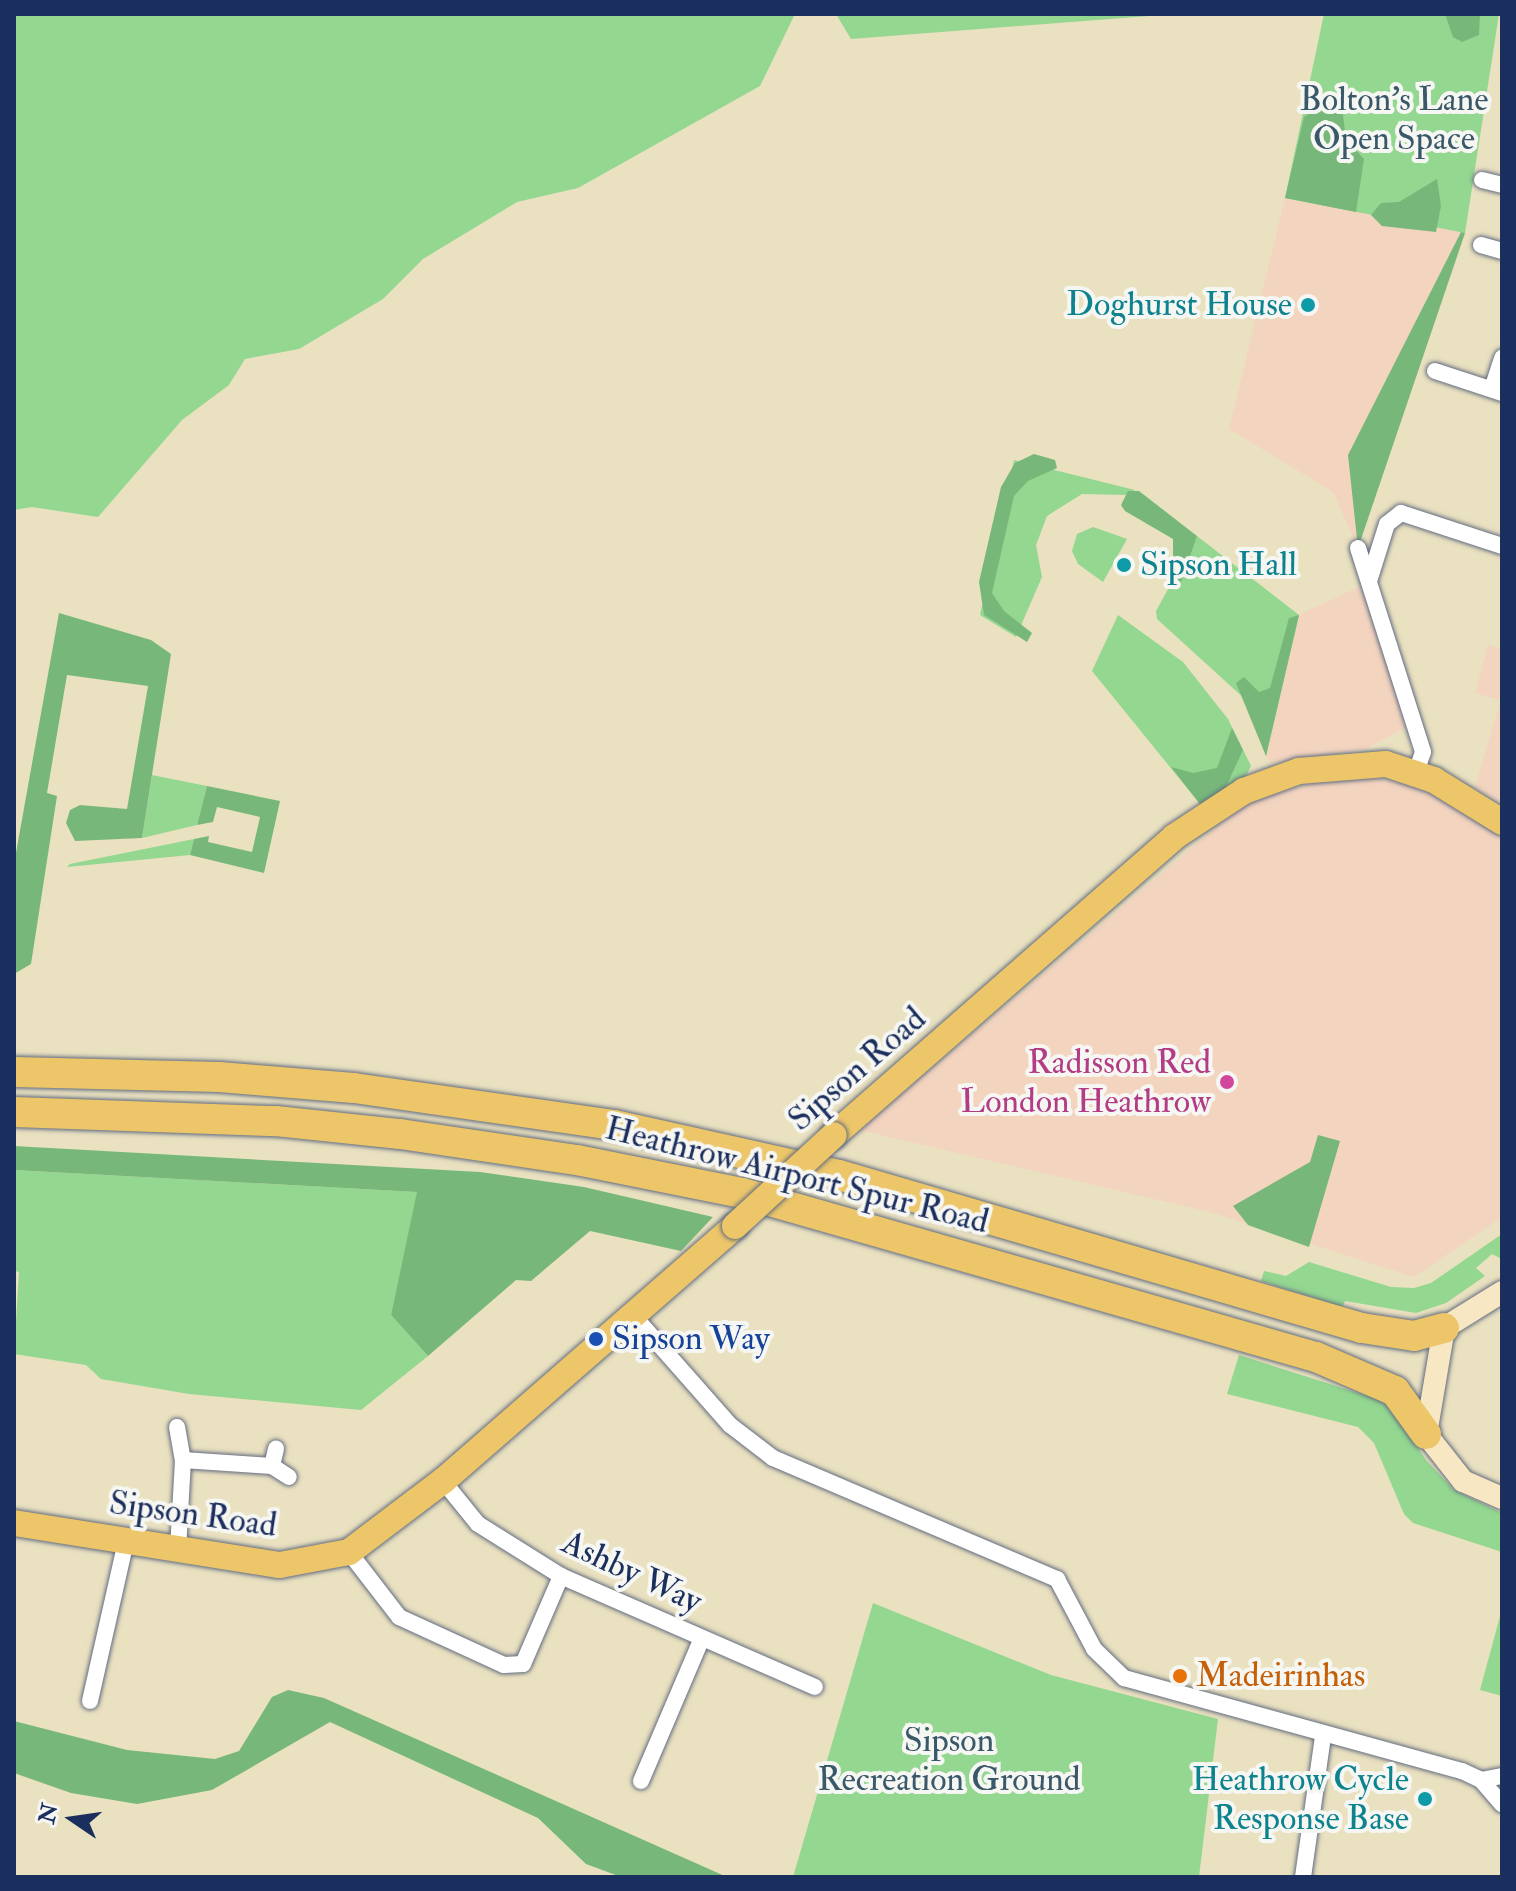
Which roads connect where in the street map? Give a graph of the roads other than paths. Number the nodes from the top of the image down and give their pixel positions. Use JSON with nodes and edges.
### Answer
{"nodes":[{"id":1,"x":1482,"y":180,"type":"dead end"},
{"id":2,"x":1502,"y":185,"type":"edge"},
{"id":3,"x":1481,"y":245,"type":"dead end"},
{"id":4,"x":1502,"y":251,"type":"edge"},
{"id":5,"x":1502,"y":358,"type":"edge"},
{"id":6,"x":1435,"y":371,"type":"dead end"},
{"id":7,"x":1497,"y":391,"type":"edge"},
{"id":8,"x":1502,"y":546,"type":"edge"},
{"id":9,"x":1358,"y":548,"type":"dead end"},
{"id":10,"x":1369,"y":583,"type":"junction"},
{"id":11,"x":1416,"y":772,"type":"junction"},
{"id":12,"x":1502,"y":822,"type":"edge"},
{"id":13,"x":14,"y":1072,"type":"edge"},
{"id":14,"x":14,"y":1112,"type":"edge"},
{"id":15,"x":1498,"y":1300,"type":"edge"},
{"id":16,"x":633,"y":1315,"type":"junction"},
{"id":17,"x":1444,"y":1328,"type":"junction"},
{"id":18,"x":177,"y":1427,"type":"dead end"},
{"id":19,"x":1426,"y":1434,"type":"junction"},
{"id":20,"x":276,"y":1448,"type":"dead end"},
{"id":21,"x":183,"y":1460,"type":"junction"},
{"id":22,"x":272,"y":1466,"type":"junction"},
{"id":23,"x":289,"y":1477,"type":"dead end"},
{"id":24,"x":443,"y":1481,"type":"junction"},
{"id":25,"x":1502,"y":1498,"type":"edge"},
{"id":26,"x":14,"y":1523,"type":"edge"},
{"id":27,"x":126,"y":1541,"type":"junction"},
{"id":28,"x":178,"y":1549,"type":"junction"},
{"id":29,"x":349,"y":1552,"type":"junction"},
{"id":30,"x":561,"y":1576,"type":"junction"},
{"id":31,"x":702,"y":1638,"type":"junction"},
{"id":32,"x":815,"y":1687,"type":"dead end"},
{"id":33,"x":90,"y":1701,"type":"dead end"},
{"id":34,"x":1323,"y":1736,"type":"junction"},
{"id":35,"x":1502,"y":1776,"type":"edge"},
{"id":36,"x":1481,"y":1780,"type":"junction"},
{"id":37,"x":641,"y":1781,"type":"dead end"},
{"id":38,"x":1502,"y":1804,"type":"edge"},
{"id":39,"x":1303,"y":1877,"type":"edge"}],
"edges":[{"from":1,"to":2,"type":"street"},
{"from":3,"to":4,"type":"street"},
{"from":5,"to":7,"type":"street"},
{"from":6,"to":7,"type":"street"},
{"from":8,"to":10,"type":"street"},
{"from":9,"to":10,"type":"street"},
{"from":10,"to":11,"type":"street"},
{"from":11,"to":12,"type":"main road","name":"Sipson Road"},
{"from":11,"to":16,"type":"main road","name":"Sipson Road","bridge":true},
{"from":13,"to":17,"type":"highway","name":"Heathrow Airport Spur Road"},
{"from":14,"to":19,"type":"highway","name":"Heathrow Airport Spur Road"},
{"from":15,"to":17,"type":"street"},
{"from":16,"to":24,"type":"main road","name":"Sipson Road"},
{"from":16,"to":34,"type":"street"},
{"from":17,"to":19,"type":"street"},
{"from":18,"to":21,"type":"street"},
{"from":19,"to":25,"type":"street"},
{"from":20,"to":22,"type":"street"},
{"from":21,"to":22,"type":"street"},
{"from":21,"to":28,"type":"street"},
{"from":22,"to":23,"type":"street"},
{"from":24,"to":29,"type":"main road","name":"Sipson Road"},
{"from":24,"to":30,"type":"street","name":"Ashby Way"},
{"from":26,"to":27,"type":"main road","name":"Sipson Road"},
{"from":27,"to":28,"type":"main road","name":"Sipson Road"},
{"from":27,"to":33,"type":"street"},
{"from":28,"to":29,"type":"main road","name":"Sipson Road"},
{"from":29,"to":30,"type":"street"},
{"from":30,"to":31,"type":"street","name":"Ashby Way"},
{"from":31,"to":32,"type":"street","name":"Ashby Way"},
{"from":31,"to":37,"type":"street"},
{"from":34,"to":36,"type":"street"},
{"from":34,"to":39,"type":"street"},
{"from":35,"to":36,"type":"street"},
{"from":36,"to":38,"type":"street"}]}
